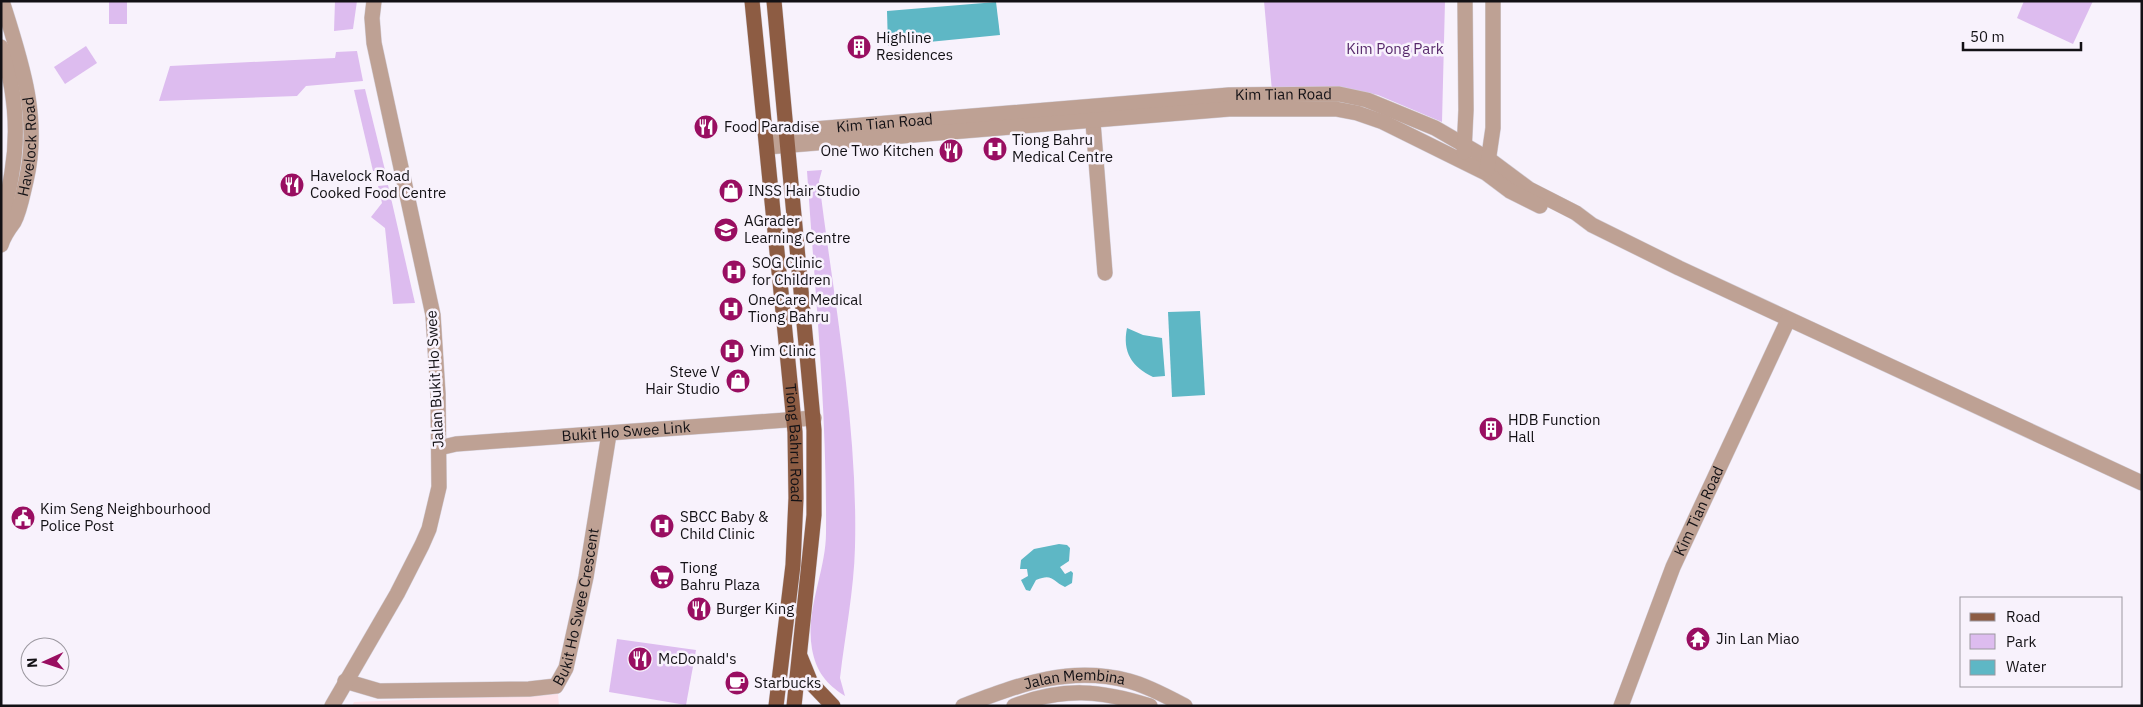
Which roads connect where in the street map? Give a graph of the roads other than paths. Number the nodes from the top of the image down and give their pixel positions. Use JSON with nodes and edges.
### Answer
{"nodes":[{"id":1,"x":2,"y":1,"type":"edge"},
{"id":2,"x":374,"y":1,"type":"edge"},
{"id":3,"x":752,"y":1,"type":"edge"},
{"id":4,"x":774,"y":1,"type":"edge"},
{"id":5,"x":1465,"y":1,"type":"edge"},
{"id":6,"x":1492,"y":1,"type":"edge"},
{"id":7,"x":1,"y":47,"type":"edge"},
{"id":8,"x":1229,"y":102,"type":"junction"},
{"id":9,"x":1466,"y":110,"type":"junction"},
{"id":10,"x":1092,"y":113,"type":"junction"},
{"id":11,"x":1435,"y":128,"type":"junction"},
{"id":12,"x":787,"y":138,"type":"junction"},
{"id":13,"x":766,"y":140,"type":"junction"},
{"id":14,"x":1465,"y":144,"type":"junction"},
{"id":15,"x":8,"y":146,"type":"edge"},
{"id":16,"x":31,"y":146,"type":"junction"},
{"id":17,"x":1463,"y":161,"type":"junction"},
{"id":18,"x":1488,"y":166,"type":"junction"},
{"id":19,"x":3,"y":239,"type":"edge"},
{"id":20,"x":1105,"y":273,"type":"dead end"},
{"id":21,"x":1788,"y":320,"type":"junction"},
{"id":22,"x":814,"y":418,"type":"junction"},
{"id":23,"x":794,"y":419,"type":"junction"},
{"id":24,"x":609,"y":434,"type":"junction"},
{"id":25,"x":439,"y":448,"type":"junction"},
{"id":26,"x":2142,"y":483,"type":"edge"},
{"id":27,"x":798,"y":650,"type":"junction"},
{"id":28,"x":345,"y":681,"type":"junction"},
{"id":29,"x":1169,"y":702,"type":"edge"},
{"id":30,"x":332,"y":706,"type":"edge"},
{"id":31,"x":776,"y":706,"type":"edge"},
{"id":32,"x":794,"y":706,"type":"edge"},
{"id":33,"x":833,"y":706,"type":"edge"},
{"id":34,"x":963,"y":706,"type":"edge"},
{"id":35,"x":1014,"y":706,"type":"edge"},
{"id":36,"x":1150,"y":706,"type":"edge"},
{"id":37,"x":1185,"y":706,"type":"edge"},
{"id":38,"x":1620,"y":706,"type":"edge"}],
"edges":[{"from":1,"to":16,"type":"street","name":"Havelock Road"},
{"from":2,"to":25,"type":"street","name":"Jalan Bukit Ho Swee"},
{"from":3,"to":13,"type":"main road","name":"Tiong Bahru Road"},
{"from":4,"to":12,"type":"main road","name":"Tiong Bahru Road"},
{"from":5,"to":9,"type":"street"},
{"from":6,"to":18,"type":"street"},
{"from":7,"to":15,"type":"street","name":"Havelock Road"},
{"from":8,"to":10,"type":"street","name":"Kim Tian Road"},
{"from":8,"to":11,"type":"street","name":"Kim Tian Road"},
{"from":8,"to":17,"type":"street","name":"Kim Tian Road"},
{"from":9,"to":11,"type":"street"},
{"from":9,"to":14,"type":"street"},
{"from":10,"to":12,"type":"street","name":"Kim Tian Road"},
{"from":10,"to":20,"type":"street"},
{"from":11,"to":14,"type":"street","name":"Kim Tian Road"},
{"from":12,"to":13,"type":"street","name":"Kim Tian Road"},
{"from":12,"to":22,"type":"main road","name":"Tiong Bahru Road"},
{"from":13,"to":23,"type":"main road","name":"Tiong Bahru Road"},
{"from":14,"to":17,"type":"street"},
{"from":14,"to":18,"type":"street","name":"Kim Tian Road"},
{"from":15,"to":16,"type":"street"},
{"from":15,"to":19,"type":"street","name":"Havelock Road"},
{"from":16,"to":19,"type":"street","name":"Havelock Road"},
{"from":17,"to":18,"type":"street","name":"Kim Tian Road"},
{"from":18,"to":21,"type":"street","name":"Kim Tian Road"},
{"from":21,"to":26,"type":"street","name":"Kim Tian Road"},
{"from":21,"to":38,"type":"street","name":"Kim Tian Road"},
{"from":22,"to":23,"type":"street","name":"Bukit Ho Swee Link"},
{"from":22,"to":27,"type":"main road","name":"Tiong Bahru Road"},
{"from":23,"to":24,"type":"street","name":"Bukit Ho Swee Link"},
{"from":23,"to":31,"type":"main road","name":"Tiong Bahru Road"},
{"from":24,"to":25,"type":"street","name":"Bukit Ho Swee Link"},
{"from":24,"to":28,"type":"street","name":"Bukit Ho Swee Crescent"},
{"from":25,"to":28,"type":"street","name":"Jalan Bukit Ho Swee"},
{"from":27,"to":32,"type":"main road","name":"Tiong Bahru Road"},
{"from":27,"to":33,"type":"main road"},
{"from":28,"to":30,"type":"street","name":"Jalan Bukit Ho Swee"},
{"from":29,"to":34,"type":"street","name":"Jalan Membina"},
{"from":29,"to":37,"type":"street","name":"Jalan Membina"},
{"from":35,"to":36,"type":"street","name":"Jalan Membina"}]}
